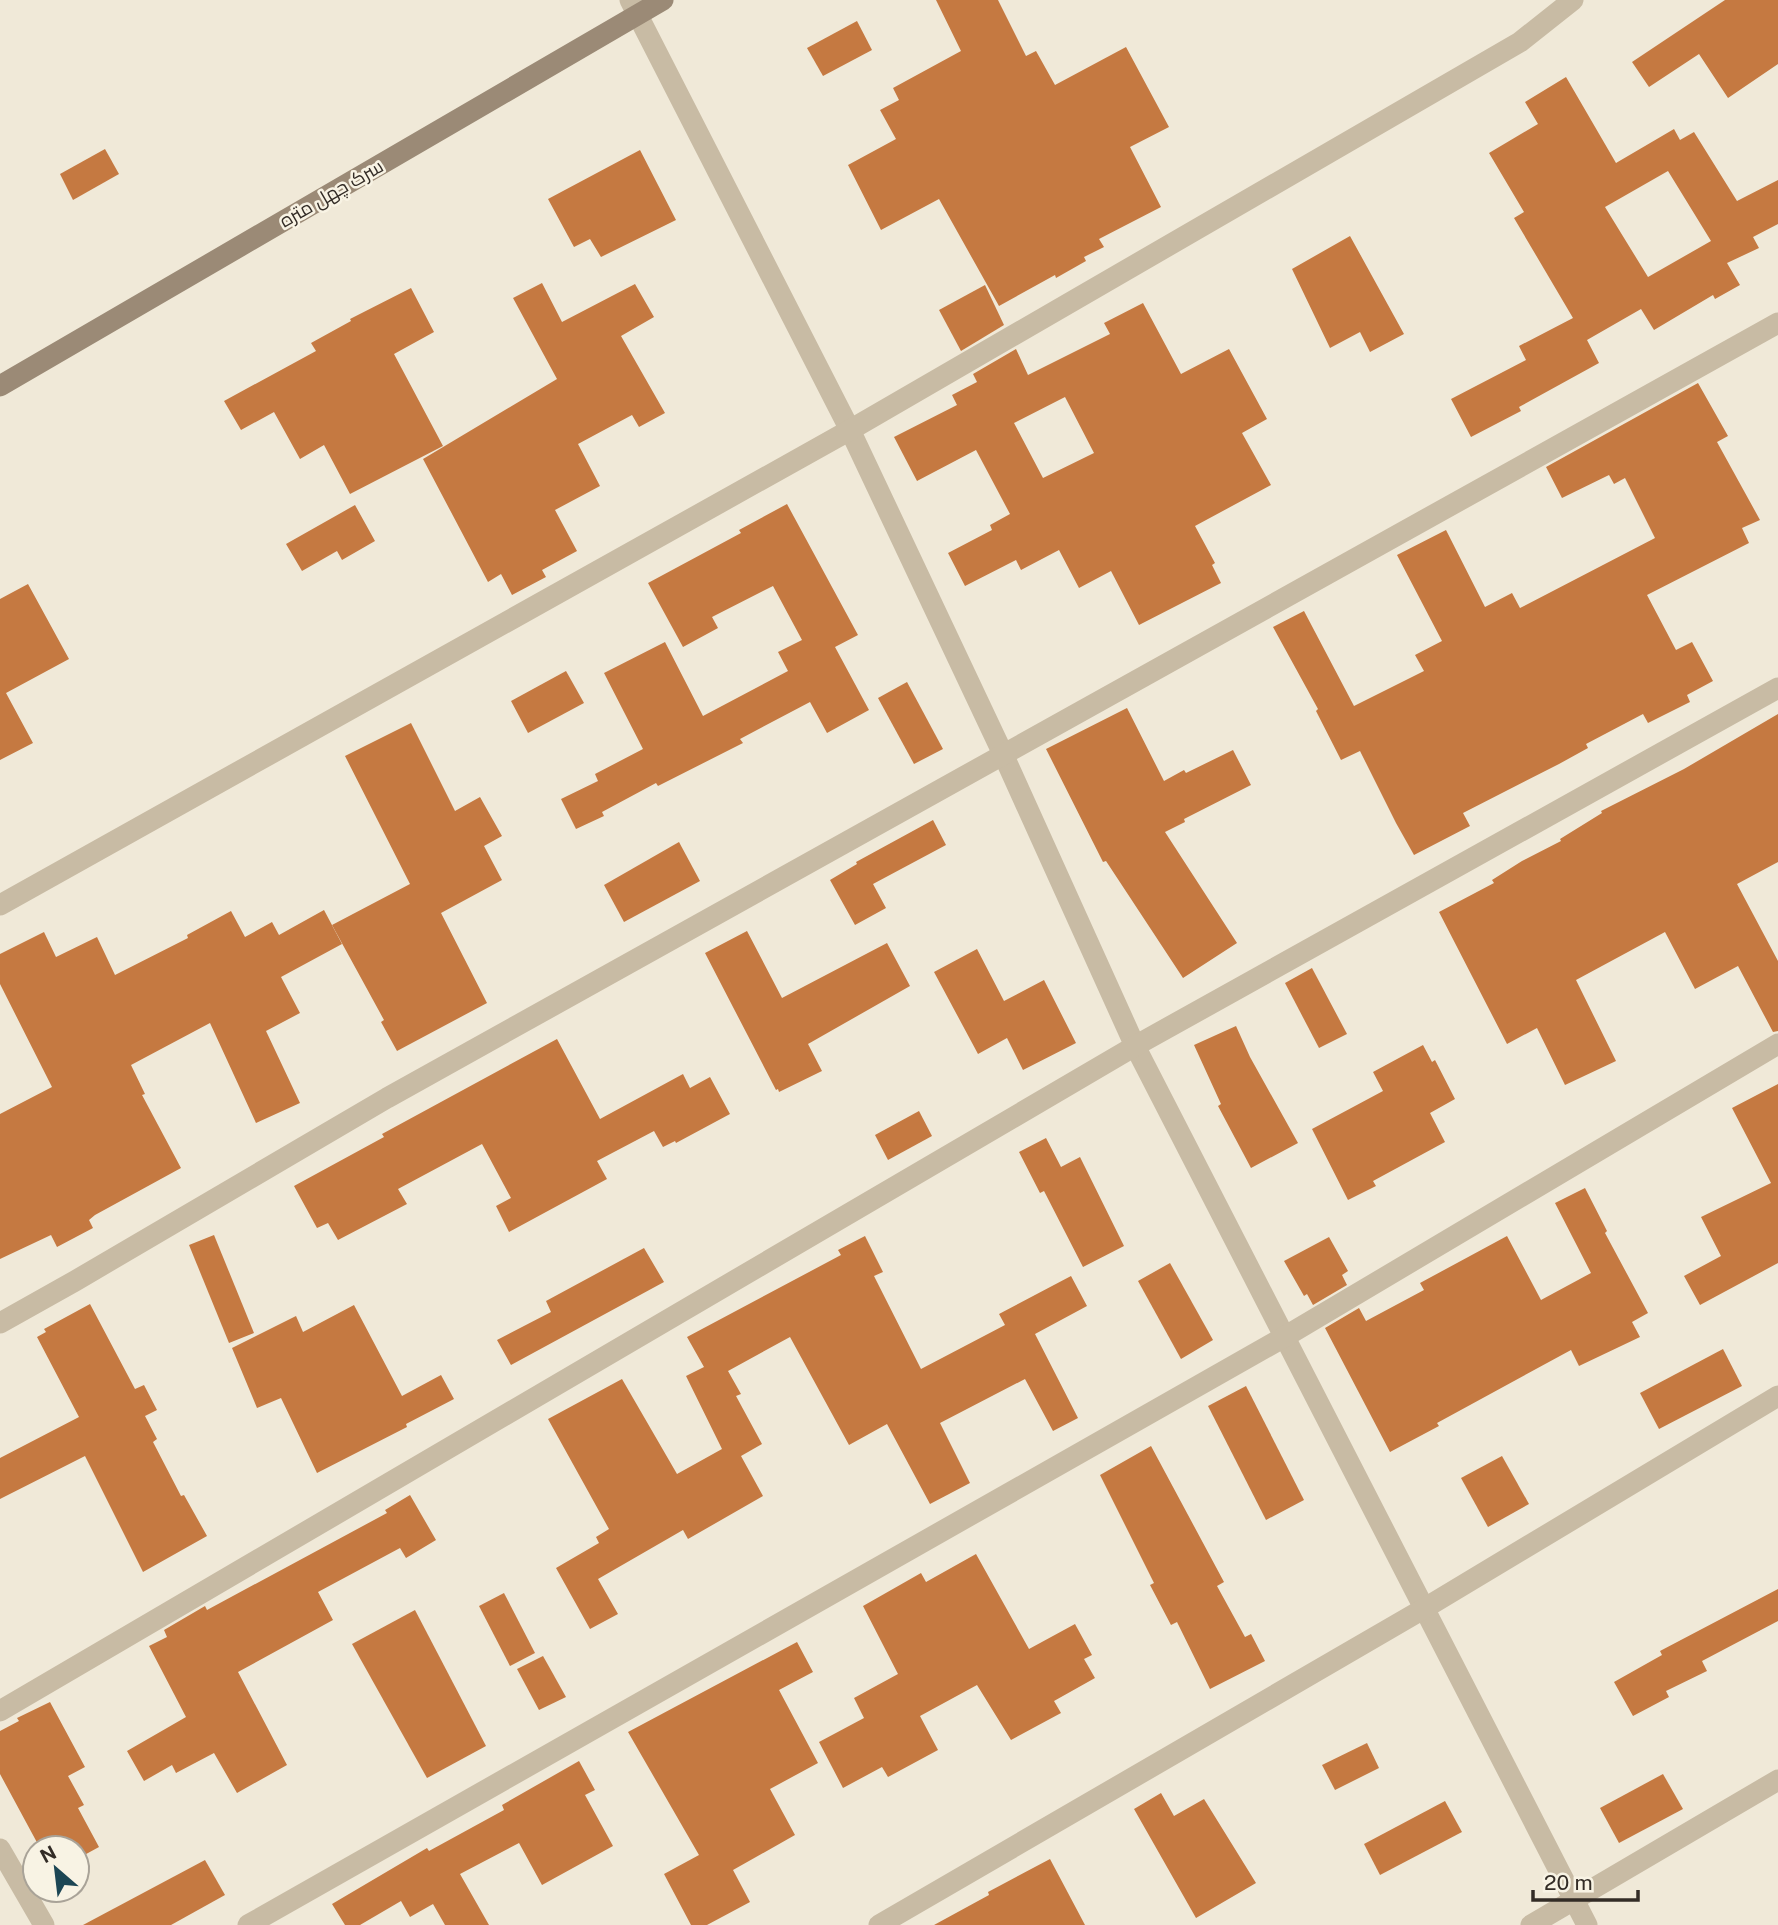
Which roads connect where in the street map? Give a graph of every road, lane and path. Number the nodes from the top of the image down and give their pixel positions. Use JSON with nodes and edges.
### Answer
{"nodes":[{"id":1,"x":663,"y":0,"type":"edge"},
{"id":2,"x":1573,"y":0,"type":"edge"},
{"id":3,"x":634,"y":7,"type":"edge"},
{"id":4,"x":1778,"y":323,"type":"edge"},
{"id":5,"x":0,"y":386,"type":"edge"},
{"id":6,"x":850,"y":430,"type":"junction"},
{"id":7,"x":1778,"y":688,"type":"edge"},
{"id":8,"x":1003,"y":754,"type":"junction"},
{"id":9,"x":0,"y":905,"type":"edge"},
{"id":10,"x":1778,"y":1044,"type":"edge"},
{"id":11,"x":1135,"y":1046,"type":"junction"},
{"id":12,"x":0,"y":1323,"type":"edge"},
{"id":13,"x":1286,"y":1336,"type":"junction"},
{"id":14,"x":1778,"y":1396,"type":"edge"},
{"id":15,"x":1425,"y":1608,"type":"junction"},
{"id":16,"x":0,"y":1710,"type":"edge"},
{"id":17,"x":1778,"y":1780,"type":"edge"},
{"id":18,"x":0,"y":1849,"type":"edge"},
{"id":19,"x":1575,"y":1899,"type":"junction"},
{"id":20,"x":44,"y":1925,"type":"edge"},
{"id":21,"x":248,"y":1925,"type":"edge"},
{"id":22,"x":879,"y":1925,"type":"edge"},
{"id":23,"x":1531,"y":1925,"type":"edge"},
{"id":24,"x":1587,"y":1925,"type":"edge"}],
"edges":[{"from":1,"to":3,"type":"street","name":"سرک چهل متره"},
{"from":2,"to":6,"type":"street"},
{"from":3,"to":5,"type":"street","name":"سرک چهل متره"},
{"from":3,"to":6,"type":"street"},
{"from":4,"to":8,"type":"street"},
{"from":6,"to":8,"type":"street"},
{"from":6,"to":9,"type":"street"},
{"from":7,"to":11,"type":"street"},
{"from":8,"to":11,"type":"street"},
{"from":8,"to":12,"type":"street"},
{"from":10,"to":13,"type":"street"},
{"from":11,"to":13,"type":"street"},
{"from":11,"to":16,"type":"street"},
{"from":13,"to":15,"type":"street"},
{"from":13,"to":21,"type":"street"},
{"from":14,"to":15,"type":"street"},
{"from":15,"to":19,"type":"street"},
{"from":15,"to":22,"type":"street"},
{"from":17,"to":19,"type":"street"},
{"from":18,"to":20,"type":"street"},
{"from":19,"to":23,"type":"street"},
{"from":19,"to":24,"type":"street"}]}
